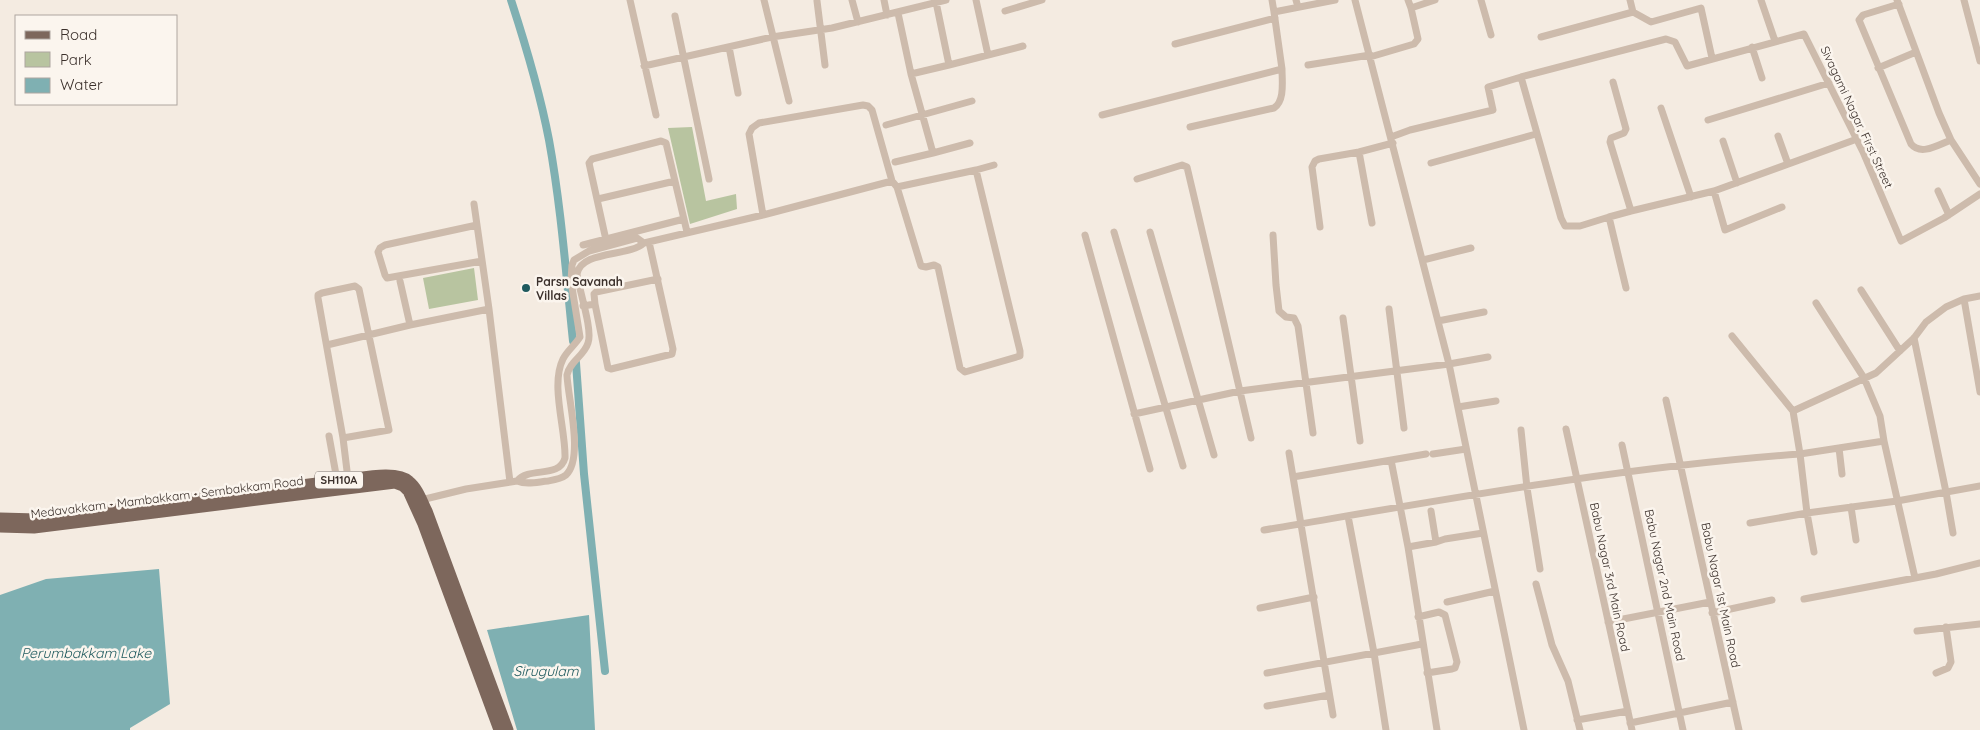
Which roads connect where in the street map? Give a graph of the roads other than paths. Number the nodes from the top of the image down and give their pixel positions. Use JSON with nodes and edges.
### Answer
{"nodes":[{"id":1,"x":630,"y":0,"type":"edge"},
{"id":2,"x":764,"y":0,"type":"edge"},
{"id":3,"x":852,"y":0,"type":"edge"},
{"id":4,"x":884,"y":0,"type":"edge"},
{"id":5,"x":946,"y":0,"type":"edge"},
{"id":6,"x":976,"y":0,"type":"edge"},
{"id":7,"x":1042,"y":0,"type":"edge"},
{"id":8,"x":1272,"y":0,"type":"edge"},
{"id":9,"x":1335,"y":0,"type":"edge"},
{"id":10,"x":1355,"y":0,"type":"edge"},
{"id":11,"x":1408,"y":0,"type":"edge"},
{"id":12,"x":1435,"y":0,"type":"edge"},
{"id":13,"x":1481,"y":0,"type":"edge"},
{"id":14,"x":1630,"y":0,"type":"edge"},
{"id":15,"x":1761,"y":0,"type":"edge"},
{"id":16,"x":1964,"y":0,"type":"edge"},
{"id":17,"x":817,"y":1,"type":"dead end"},
{"id":18,"x":936,"y":2,"type":"junction"},
{"id":19,"x":1898,"y":2,"type":"edge"},
{"id":20,"x":920,"y":3,"type":"edge"},
{"id":21,"x":1297,"y":4,"type":"edge"},
{"id":22,"x":1411,"y":8,"type":"junction"},
{"id":23,"x":1005,"y":11,"type":"dead end"},
{"id":24,"x":1633,"y":12,"type":"junction"},
{"id":25,"x":898,"y":13,"type":"junction"},
{"id":26,"x":887,"y":15,"type":"junction"},
{"id":27,"x":1274,"y":15,"type":"junction"},
{"id":28,"x":675,"y":16,"type":"dead end"},
{"id":29,"x":858,"y":22,"type":"junction"},
{"id":30,"x":820,"y":30,"type":"junction"},
{"id":31,"x":1490,"y":35,"type":"dead end"},
{"id":32,"x":772,"y":37,"type":"junction"},
{"id":33,"x":1541,"y":38,"type":"dead end"},
{"id":34,"x":1775,"y":41,"type":"junction"},
{"id":35,"x":1175,"y":44,"type":"dead end"},
{"id":36,"x":1023,"y":46,"type":"dead end"},
{"id":37,"x":729,"y":47,"type":"junction"},
{"id":38,"x":1752,"y":47,"type":"junction"},
{"id":39,"x":1916,"y":52,"type":"junction"},
{"id":40,"x":988,"y":55,"type":"junction"},
{"id":41,"x":1370,"y":56,"type":"junction"},
{"id":42,"x":685,"y":57,"type":"junction"},
{"id":43,"x":1712,"y":58,"type":"junction"},
{"id":44,"x":1980,"y":61,"type":"edge"},
{"id":45,"x":825,"y":65,"type":"dead end"},
{"id":46,"x":949,"y":65,"type":"junction"},
{"id":47,"x":644,"y":66,"type":"junction"},
{"id":48,"x":1308,"y":66,"type":"dead end"},
{"id":49,"x":1878,"y":68,"type":"junction"},
{"id":50,"x":1282,"y":69,"type":"junction"},
{"id":51,"x":911,"y":74,"type":"junction"},
{"id":52,"x":1521,"y":77,"type":"junction"},
{"id":53,"x":1762,"y":78,"type":"dead end"},
{"id":54,"x":1613,"y":82,"type":"dead end"},
{"id":55,"x":1829,"y":83,"type":"junction"},
{"id":56,"x":738,"y":93,"type":"dead end"},
{"id":57,"x":789,"y":101,"type":"dead end"},
{"id":58,"x":972,"y":101,"type":"dead end"},
{"id":59,"x":1662,"y":108,"type":"dead end"},
{"id":60,"x":656,"y":115,"type":"dead end"},
{"id":61,"x":1102,"y":115,"type":"dead end"},
{"id":62,"x":922,"y":116,"type":"junction"},
{"id":63,"x":1708,"y":120,"type":"dead end"},
{"id":64,"x":886,"y":125,"type":"dead end"},
{"id":65,"x":1190,"y":127,"type":"dead end"},
{"id":66,"x":1536,"y":134,"type":"junction"},
{"id":67,"x":1778,"y":136,"type":"dead end"},
{"id":68,"x":1857,"y":139,"type":"junction"},
{"id":69,"x":1392,"y":140,"type":"junction"},
{"id":70,"x":1951,"y":140,"type":"junction"},
{"id":71,"x":1723,"y":142,"type":"dead end"},
{"id":72,"x":970,"y":143,"type":"dead end"},
{"id":73,"x":1359,"y":152,"type":"junction"},
{"id":74,"x":933,"y":153,"type":"junction"},
{"id":75,"x":895,"y":162,"type":"dead end"},
{"id":76,"x":1431,"y":163,"type":"dead end"},
{"id":77,"x":1788,"y":164,"type":"junction"},
{"id":78,"x":994,"y":165,"type":"dead end"},
{"id":79,"x":976,"y":170,"type":"junction"},
{"id":80,"x":709,"y":179,"type":"dead end"},
{"id":81,"x":1137,"y":179,"type":"dead end"},
{"id":82,"x":675,"y":181,"type":"junction"},
{"id":83,"x":892,"y":181,"type":"junction"},
{"id":84,"x":1737,"y":183,"type":"junction"},
{"id":85,"x":1980,"y":184,"type":"edge"},
{"id":86,"x":897,"y":187,"type":"junction"},
{"id":87,"x":1714,"y":191,"type":"junction"},
{"id":88,"x":1938,"y":191,"type":"dead end"},
{"id":89,"x":1980,"y":194,"type":"edge"},
{"id":90,"x":1691,"y":197,"type":"junction"},
{"id":91,"x":598,"y":199,"type":"junction"},
{"id":92,"x":474,"y":204,"type":"dead end"},
{"id":93,"x":1782,"y":207,"type":"dead end"},
{"id":94,"x":1631,"y":211,"type":"junction"},
{"id":95,"x":763,"y":215,"type":"junction"},
{"id":96,"x":1949,"y":215,"type":"junction"},
{"id":97,"x":1609,"y":217,"type":"junction"},
{"id":98,"x":684,"y":219,"type":"junction"},
{"id":99,"x":1372,"y":223,"type":"dead end"},
{"id":100,"x":477,"y":225,"type":"junction"},
{"id":101,"x":1320,"y":227,"type":"dead end"},
{"id":102,"x":687,"y":232,"type":"junction"},
{"id":103,"x":1114,"y":232,"type":"dead end"},
{"id":104,"x":1150,"y":232,"type":"dead end"},
{"id":105,"x":1085,"y":235,"type":"dead end"},
{"id":106,"x":1274,"y":235,"type":"dead end"},
{"id":107,"x":606,"y":240,"type":"junction"},
{"id":108,"x":647,"y":242,"type":"junction"},
{"id":109,"x":616,"y":243,"type":"junction"},
{"id":110,"x":583,"y":245,"type":"dead end"},
{"id":111,"x":1471,"y":248,"type":"dead end"},
{"id":112,"x":618,"y":252,"type":"junction"},
{"id":113,"x":482,"y":260,"type":"junction"},
{"id":114,"x":581,"y":260,"type":"junction"},
{"id":115,"x":1423,"y":260,"type":"junction"},
{"id":116,"x":574,"y":278,"type":"junction"},
{"id":117,"x":658,"y":279,"type":"junction"},
{"id":118,"x":400,"y":281,"type":"dead end"},
{"id":119,"x":1626,"y":288,"type":"dead end"},
{"id":120,"x":1861,"y":290,"type":"dead end"},
{"id":121,"x":1980,"y":296,"type":"edge"},
{"id":122,"x":1964,"y":299,"type":"junction"},
{"id":123,"x":1816,"y":303,"type":"dead end"},
{"id":124,"x":595,"y":304,"type":"junction"},
{"id":125,"x":584,"y":306,"type":"junction"},
{"id":126,"x":489,"y":309,"type":"junction"},
{"id":127,"x":1389,"y":309,"type":"dead end"},
{"id":128,"x":1484,"y":312,"type":"dead end"},
{"id":129,"x":1343,"y":318,"type":"dead end"},
{"id":130,"x":1438,"y":321,"type":"junction"},
{"id":131,"x":410,"y":326,"type":"junction"},
{"id":132,"x":369,"y":335,"type":"junction"},
{"id":133,"x":1732,"y":336,"type":"dead end"},
{"id":134,"x":580,"y":337,"type":"junction"},
{"id":135,"x":590,"y":338,"type":"junction"},
{"id":136,"x":1914,"y":338,"type":"junction"},
{"id":137,"x":326,"y":345,"type":"junction"},
{"id":138,"x":1900,"y":350,"type":"junction"},
{"id":139,"x":1488,"y":357,"type":"dead end"},
{"id":140,"x":1449,"y":364,"type":"junction"},
{"id":141,"x":1397,"y":371,"type":"junction"},
{"id":142,"x":563,"y":375,"type":"junction"},
{"id":143,"x":1351,"y":377,"type":"junction"},
{"id":144,"x":1864,"y":378,"type":"junction"},
{"id":145,"x":1305,"y":383,"type":"junction"},
{"id":146,"x":1240,"y":391,"type":"junction"},
{"id":147,"x":1980,"y":392,"type":"edge"},
{"id":148,"x":1198,"y":399,"type":"junction"},
{"id":149,"x":1666,"y":400,"type":"dead end"},
{"id":150,"x":1496,"y":402,"type":"dead end"},
{"id":151,"x":1458,"y":407,"type":"junction"},
{"id":152,"x":1165,"y":408,"type":"junction"},
{"id":153,"x":1793,"y":411,"type":"junction"},
{"id":154,"x":1134,"y":414,"type":"junction"},
{"id":155,"x":1404,"y":428,"type":"dead end"},
{"id":156,"x":1566,"y":429,"type":"dead end"},
{"id":157,"x":1521,"y":430,"type":"dead end"},
{"id":158,"x":1313,"y":433,"type":"dead end"},
{"id":159,"x":329,"y":436,"type":"dead end"},
{"id":160,"x":343,"y":438,"type":"junction"},
{"id":161,"x":1252,"y":438,"type":"dead end"},
{"id":162,"x":1360,"y":441,"type":"dead end"},
{"id":163,"x":1884,"y":441,"type":"junction"},
{"id":164,"x":1622,"y":445,"type":"dead end"},
{"id":165,"x":565,"y":447,"type":"junction"},
{"id":166,"x":574,"y":447,"type":"junction"},
{"id":167,"x":1838,"y":448,"type":"junction"},
{"id":168,"x":1466,"y":449,"type":"junction"},
{"id":169,"x":1288,"y":453,"type":"dead end"},
{"id":170,"x":1214,"y":454,"type":"dead end"},
{"id":171,"x":1800,"y":454,"type":"junction"},
{"id":172,"x":1391,"y":460,"type":"junction"},
{"id":173,"x":1682,"y":464,"type":"junction"},
{"id":174,"x":1183,"y":466,"type":"dead end"},
{"id":175,"x":557,"y":469,"type":"junction"},
{"id":176,"x":1150,"y":469,"type":"dead end"},
{"id":177,"x":1629,"y":472,"type":"junction"},
{"id":178,"x":1842,"y":474,"type":"dead end"},
{"id":179,"x":1293,"y":477,"type":"junction"},
{"id":180,"x":560,"y":478,"type":"junction"},
{"id":181,"x":343,"y":479,"type":"junction"},
{"id":182,"x":1577,"y":480,"type":"junction"},
{"id":183,"x":513,"y":481,"type":"junction"},
{"id":184,"x":1980,"y":486,"type":"edge"},
{"id":185,"x":1526,"y":488,"type":"junction"},
{"id":186,"x":1946,"y":492,"type":"junction"},
{"id":187,"x":1475,"y":496,"type":"junction"},
{"id":188,"x":421,"y":500,"type":"junction"},
{"id":189,"x":1897,"y":500,"type":"junction"},
{"id":190,"x":1400,"y":507,"type":"junction"},
{"id":191,"x":1851,"y":507,"type":"junction"},
{"id":192,"x":147,"y":509,"type":"junction"},
{"id":193,"x":1431,"y":511,"type":"dead end"},
{"id":194,"x":1807,"y":513,"type":"junction"},
{"id":195,"x":1348,"y":516,"type":"junction"},
{"id":196,"x":0,"y":518,"type":"edge"},
{"id":197,"x":1750,"y":523,"type":"dead end"},
{"id":198,"x":1302,"y":524,"type":"junction"},
{"id":199,"x":0,"y":526,"type":"edge"},
{"id":200,"x":1264,"y":530,"type":"dead end"},
{"id":201,"x":1483,"y":533,"type":"junction"},
{"id":202,"x":1953,"y":533,"type":"dead end"},
{"id":203,"x":1856,"y":540,"type":"dead end"},
{"id":204,"x":1436,"y":542,"type":"junction"},
{"id":205,"x":1408,"y":547,"type":"junction"},
{"id":206,"x":1814,"y":552,"type":"dead end"},
{"id":207,"x":1980,"y":563,"type":"edge"},
{"id":208,"x":1540,"y":569,"type":"dead end"},
{"id":209,"x":1914,"y":578,"type":"junction"},
{"id":210,"x":1536,"y":584,"type":"dead end"},
{"id":211,"x":1495,"y":591,"type":"junction"},
{"id":212,"x":1314,"y":598,"type":"junction"},
{"id":213,"x":1804,"y":599,"type":"dead end"},
{"id":214,"x":1772,"y":600,"type":"dead end"},
{"id":215,"x":1447,"y":602,"type":"dead end"},
{"id":216,"x":1710,"y":602,"type":"junction"},
{"id":217,"x":1260,"y":608,"type":"dead end"},
{"id":218,"x":1659,"y":612,"type":"junction"},
{"id":219,"x":1712,"y":613,"type":"junction"},
{"id":220,"x":1418,"y":617,"type":"junction"},
{"id":221,"x":1608,"y":622,"type":"junction"},
{"id":222,"x":1980,"y":624,"type":"edge"},
{"id":223,"x":1946,"y":627,"type":"junction"},
{"id":224,"x":1917,"y":631,"type":"dead end"},
{"id":225,"x":1422,"y":644,"type":"junction"},
{"id":226,"x":1374,"y":653,"type":"junction"},
{"id":227,"x":1324,"y":662,"type":"junction"},
{"id":228,"x":1427,"y":672,"type":"junction"},
{"id":229,"x":1267,"y":673,"type":"dead end"},
{"id":230,"x":1936,"y":673,"type":"dead end"},
{"id":231,"x":1329,"y":695,"type":"junction"},
{"id":232,"x":1733,"y":702,"type":"junction"},
{"id":233,"x":1267,"y":706,"type":"dead end"},
{"id":234,"x":1628,"y":710,"type":"junction"},
{"id":235,"x":1333,"y":714,"type":"dead end"},
{"id":236,"x":1680,"y":714,"type":"junction"},
{"id":237,"x":1578,"y":720,"type":"junction"},
{"id":238,"x":1631,"y":726,"type":"edge"},
{"id":239,"x":500,"y":730,"type":"edge"},
{"id":240,"x":508,"y":730,"type":"edge"},
{"id":241,"x":1386,"y":730,"type":"edge"},
{"id":242,"x":1437,"y":730,"type":"edge"},
{"id":243,"x":1524,"y":730,"type":"edge"},
{"id":244,"x":1580,"y":730,"type":"edge"},
{"id":245,"x":1683,"y":730,"type":"edge"},
{"id":246,"x":1739,"y":730,"type":"edge"}],
"edges":[{"from":1,"to":47,"type":"street"},
{"from":2,"to":32,"type":"street"},
{"from":3,"to":29,"type":"street"},
{"from":4,"to":26,"type":"street"},
{"from":5,"to":18,"type":"street"},
{"from":6,"to":40,"type":"street"},
{"from":7,"to":23,"type":"street"},
{"from":8,"to":27,"type":"street"},
{"from":9,"to":21,"type":"street"},
{"from":10,"to":41,"type":"street"},
{"from":11,"to":22,"type":"street"},
{"from":12,"to":22,"type":"street"},
{"from":13,"to":31,"type":"street"},
{"from":14,"to":24,"type":"street"},
{"from":15,"to":34,"type":"street"},
{"from":16,"to":44,"type":"street"},
{"from":17,"to":30,"type":"street"},
{"from":18,"to":20,"type":"street"},
{"from":18,"to":46,"type":"street"},
{"from":19,"to":39,"type":"street"},
{"from":19,"to":49,"type":"street"},
{"from":20,"to":25,"type":"street"},
{"from":21,"to":27,"type":"street"},
{"from":22,"to":41,"type":"street"},
{"from":24,"to":33,"type":"street"},
{"from":24,"to":43,"type":"street"},
{"from":25,"to":26,"type":"street"},
{"from":25,"to":51,"type":"street"},
{"from":26,"to":29,"type":"street"},
{"from":27,"to":35,"type":"street"},
{"from":27,"to":50,"type":"street"},
{"from":28,"to":42,"type":"street"},
{"from":29,"to":30,"type":"street"},
{"from":30,"to":32,"type":"street"},
{"from":30,"to":45,"type":"street"},
{"from":32,"to":37,"type":"street"},
{"from":32,"to":57,"type":"street"},
{"from":34,"to":38,"type":"street","name":"Sivagami Nagar, First Street"},
{"from":34,"to":55,"type":"street","name":"Sivagami Nagar, First Street"},
{"from":36,"to":40,"type":"street"},
{"from":37,"to":42,"type":"street"},
{"from":37,"to":56,"type":"street"},
{"from":38,"to":43,"type":"street","name":"Sivagami Nagar, First Street"},
{"from":38,"to":53,"type":"street"},
{"from":39,"to":49,"type":"street"},
{"from":39,"to":70,"type":"street"},
{"from":40,"to":46,"type":"street"},
{"from":41,"to":48,"type":"street"},
{"from":41,"to":69,"type":"street"},
{"from":42,"to":47,"type":"street"},
{"from":42,"to":80,"type":"street"},
{"from":43,"to":52,"type":"street","name":"Sivagami Nagar, First Street"},
{"from":46,"to":51,"type":"street"},
{"from":47,"to":60,"type":"street"},
{"from":49,"to":70,"type":"street"},
{"from":50,"to":61,"type":"street"},
{"from":50,"to":65,"type":"street"},
{"from":51,"to":62,"type":"street"},
{"from":52,"to":66,"type":"street"},
{"from":52,"to":69,"type":"street"},
{"from":54,"to":94,"type":"street"},
{"from":55,"to":63,"type":"street"},
{"from":55,"to":68,"type":"street","name":"Sivagami Nagar, First Street"},
{"from":58,"to":62,"type":"street"},
{"from":59,"to":90,"type":"street"},
{"from":62,"to":64,"type":"street"},
{"from":62,"to":74,"type":"street"},
{"from":66,"to":76,"type":"street"},
{"from":66,"to":97,"type":"street"},
{"from":67,"to":77,"type":"street"},
{"from":68,"to":77,"type":"street"},
{"from":68,"to":96,"type":"street","name":"Sivagami Nagar, First Street"},
{"from":69,"to":73,"type":"street"},
{"from":69,"to":115,"type":"street"},
{"from":70,"to":85,"type":"street"},
{"from":71,"to":84,"type":"street"},
{"from":72,"to":74,"type":"street"},
{"from":73,"to":99,"type":"street"},
{"from":73,"to":101,"type":"street"},
{"from":74,"to":75,"type":"street"},
{"from":77,"to":84,"type":"street"},
{"from":78,"to":79,"type":"street"},
{"from":79,"to":86,"type":"street"},
{"from":79,"to":86,"type":"street"},
{"from":81,"to":146,"type":"street"},
{"from":82,"to":91,"type":"street"},
{"from":82,"to":91,"type":"street"},
{"from":82,"to":98,"type":"street"},
{"from":83,"to":86,"type":"street"},
{"from":83,"to":95,"type":"street"},
{"from":83,"to":95,"type":"street"},
{"from":84,"to":87,"type":"street"},
{"from":87,"to":90,"type":"street"},
{"from":87,"to":93,"type":"street"},
{"from":88,"to":96,"type":"street"},
{"from":89,"to":96,"type":"street","name":"Sivagami Nagar, First Street"},
{"from":90,"to":94,"type":"street"},
{"from":91,"to":107,"type":"street"},
{"from":92,"to":100,"type":"street"},
{"from":94,"to":97,"type":"street"},
{"from":95,"to":102,"type":"street"},
{"from":97,"to":119,"type":"street"},
{"from":98,"to":102,"type":"street"},
{"from":98,"to":107,"type":"street"},
{"from":100,"to":113,"type":"street"},
{"from":100,"to":113,"type":"street"},
{"from":102,"to":108,"type":"street"},
{"from":103,"to":152,"type":"street"},
{"from":104,"to":148,"type":"street"},
{"from":105,"to":154,"type":"street"},
{"from":106,"to":145,"type":"street"},
{"from":107,"to":110,"type":"street"},
{"from":108,"to":109,"type":"street"},
{"from":108,"to":112,"type":"street"},
{"from":108,"to":117,"type":"street"},
{"from":109,"to":112,"type":"street"},
{"from":109,"to":114,"type":"street"},
{"from":111,"to":115,"type":"street"},
{"from":112,"to":114,"type":"street"},
{"from":113,"to":126,"type":"street"},
{"from":114,"to":116,"type":"street"},
{"from":115,"to":130,"type":"street"},
{"from":116,"to":125,"type":"street"},
{"from":116,"to":134,"type":"street"},
{"from":117,"to":124,"type":"street"},
{"from":117,"to":124,"type":"street"},
{"from":118,"to":131,"type":"street"},
{"from":120,"to":138,"type":"street"},
{"from":121,"to":122,"type":"street"},
{"from":122,"to":136,"type":"street"},
{"from":122,"to":147,"type":"street"},
{"from":123,"to":144,"type":"street"},
{"from":124,"to":125,"type":"street"},
{"from":125,"to":135,"type":"street"},
{"from":126,"to":131,"type":"street"},
{"from":126,"to":183,"type":"street"},
{"from":127,"to":141,"type":"street"},
{"from":128,"to":130,"type":"street"},
{"from":129,"to":143,"type":"street"},
{"from":130,"to":140,"type":"street"},
{"from":131,"to":132,"type":"street"},
{"from":132,"to":137,"type":"street"},
{"from":132,"to":137,"type":"street"},
{"from":132,"to":160,"type":"street"},
{"from":133,"to":153,"type":"street"},
{"from":134,"to":135,"type":"street"},
{"from":134,"to":142,"type":"street"},
{"from":135,"to":142,"type":"street"},
{"from":136,"to":138,"type":"street"},
{"from":136,"to":186,"type":"street"},
{"from":137,"to":160,"type":"street"},
{"from":138,"to":144,"type":"street"},
{"from":139,"to":140,"type":"street"},
{"from":140,"to":141,"type":"street"},
{"from":140,"to":151,"type":"street"},
{"from":141,"to":143,"type":"street"},
{"from":141,"to":155,"type":"street"},
{"from":142,"to":165,"type":"street"},
{"from":142,"to":166,"type":"street"},
{"from":143,"to":145,"type":"street"},
{"from":143,"to":162,"type":"street"},
{"from":144,"to":153,"type":"street"},
{"from":144,"to":163,"type":"street"},
{"from":145,"to":146,"type":"street"},
{"from":145,"to":158,"type":"street"},
{"from":146,"to":148,"type":"street"},
{"from":146,"to":161,"type":"street"},
{"from":148,"to":152,"type":"street"},
{"from":148,"to":170,"type":"street"},
{"from":149,"to":173,"type":"street","name":"Babu Nagar 1st Main Road"},
{"from":150,"to":151,"type":"street"},
{"from":151,"to":168,"type":"street"},
{"from":152,"to":154,"type":"street"},
{"from":152,"to":174,"type":"street"},
{"from":153,"to":171,"type":"street"},
{"from":154,"to":176,"type":"street"},
{"from":156,"to":182,"type":"street","name":"Babu Nagar 3rd Main Road"},
{"from":157,"to":185,"type":"street"},
{"from":159,"to":181,"type":"street"},
{"from":160,"to":181,"type":"street"},
{"from":163,"to":167,"type":"street"},
{"from":163,"to":189,"type":"street"},
{"from":164,"to":177,"type":"street","name":"Babu Nagar 2nd Main Road"},
{"from":165,"to":166,"type":"street"},
{"from":165,"to":175,"type":"street"},
{"from":166,"to":180,"type":"street"},
{"from":167,"to":171,"type":"street"},
{"from":167,"to":178,"type":"street"},
{"from":168,"to":172,"type":"street"},
{"from":168,"to":187,"type":"street"},
{"from":169,"to":179,"type":"street"},
{"from":171,"to":173,"type":"street"},
{"from":171,"to":194,"type":"street"},
{"from":172,"to":179,"type":"street"},
{"from":172,"to":190,"type":"street"},
{"from":173,"to":177,"type":"street"},
{"from":173,"to":216,"type":"street","name":"Babu Nagar 1st Main Road"},
{"from":175,"to":180,"type":"street"},
{"from":175,"to":183,"type":"street"},
{"from":177,"to":182,"type":"street"},
{"from":177,"to":218,"type":"street","name":"Babu Nagar 2nd Main Road"},
{"from":179,"to":198,"type":"street"},
{"from":180,"to":183,"type":"street"},
{"from":181,"to":188,"type":"main road","name":"Medavakkam - Mambakkam - Sembakkam Road","number":"SH110A"},
{"from":181,"to":192,"type":"main road","name":"Medavakkam - Mambakkam - Sembakkam Road","number":"SH110A"},
{"from":182,"to":185,"type":"street"},
{"from":182,"to":221,"type":"street","name":"Babu Nagar 3rd Main Road"},
{"from":183,"to":188,"type":"street"},
{"from":184,"to":186,"type":"street"},
{"from":185,"to":187,"type":"street"},
{"from":185,"to":208,"type":"street"},
{"from":186,"to":189,"type":"street"},
{"from":186,"to":202,"type":"street"},
{"from":187,"to":190,"type":"street"},
{"from":187,"to":201,"type":"street"},
{"from":188,"to":240,"type":"main road","name":"Medavakkam - Mambakkam - Sembakkam Road","number":"SH110A"},
{"from":189,"to":191,"type":"street"},
{"from":189,"to":209,"type":"street"},
{"from":190,"to":195,"type":"street"},
{"from":190,"to":205,"type":"street"},
{"from":191,"to":194,"type":"street"},
{"from":191,"to":203,"type":"street"},
{"from":192,"to":196,"type":"main road","name":"Medavakkam - Mambakkam - Sembakkam Road","number":"SH110A"},
{"from":192,"to":199,"type":"main road","name":"Medavakkam - Mambakkam - Sembakkam Road","number":"SH110A"},
{"from":192,"to":239,"type":"main road","name":"Medavakkam - Mambakkam - Sembakkam Road","number":"SH110A"},
{"from":193,"to":204,"type":"street"},
{"from":194,"to":197,"type":"street"},
{"from":194,"to":206,"type":"street"},
{"from":195,"to":198,"type":"street"},
{"from":195,"to":226,"type":"street"},
{"from":198,"to":200,"type":"street"},
{"from":198,"to":212,"type":"street"},
{"from":201,"to":204,"type":"street"},
{"from":201,"to":211,"type":"street"},
{"from":204,"to":205,"type":"street"},
{"from":205,"to":220,"type":"street"},
{"from":207,"to":209,"type":"street"},
{"from":209,"to":213,"type":"street"},
{"from":210,"to":237,"type":"street"},
{"from":211,"to":215,"type":"street"},
{"from":211,"to":243,"type":"street"},
{"from":212,"to":217,"type":"street"},
{"from":212,"to":227,"type":"street"},
{"from":214,"to":219,"type":"street"},
{"from":216,"to":218,"type":"street"},
{"from":216,"to":219,"type":"street","name":"Babu Nagar 1st Main Road"},
{"from":218,"to":221,"type":"street"},
{"from":218,"to":236,"type":"street","name":"Babu Nagar 2nd Main Road"},
{"from":219,"to":232,"type":"street","name":"Babu Nagar 1st Main Road"},
{"from":220,"to":225,"type":"street"},
{"from":220,"to":228,"type":"street"},
{"from":221,"to":234,"type":"street","name":"Babu Nagar 3rd Main Road"},
{"from":222,"to":223,"type":"street"},
{"from":223,"to":224,"type":"street"},
{"from":223,"to":230,"type":"street"},
{"from":225,"to":226,"type":"street"},
{"from":225,"to":228,"type":"street"},
{"from":226,"to":227,"type":"street"},
{"from":226,"to":241,"type":"street"},
{"from":227,"to":229,"type":"street"},
{"from":227,"to":231,"type":"street"},
{"from":228,"to":242,"type":"street"},
{"from":231,"to":233,"type":"street"},
{"from":231,"to":235,"type":"street"},
{"from":232,"to":236,"type":"street"},
{"from":232,"to":246,"type":"street","name":"Babu Nagar 1st Main Road"},
{"from":234,"to":237,"type":"street"},
{"from":234,"to":238,"type":"street","name":"Babu Nagar 3rd Main Road"},
{"from":236,"to":238,"type":"street"},
{"from":236,"to":245,"type":"street","name":"Babu Nagar 2nd Main Road"},
{"from":237,"to":244,"type":"street"}]}
